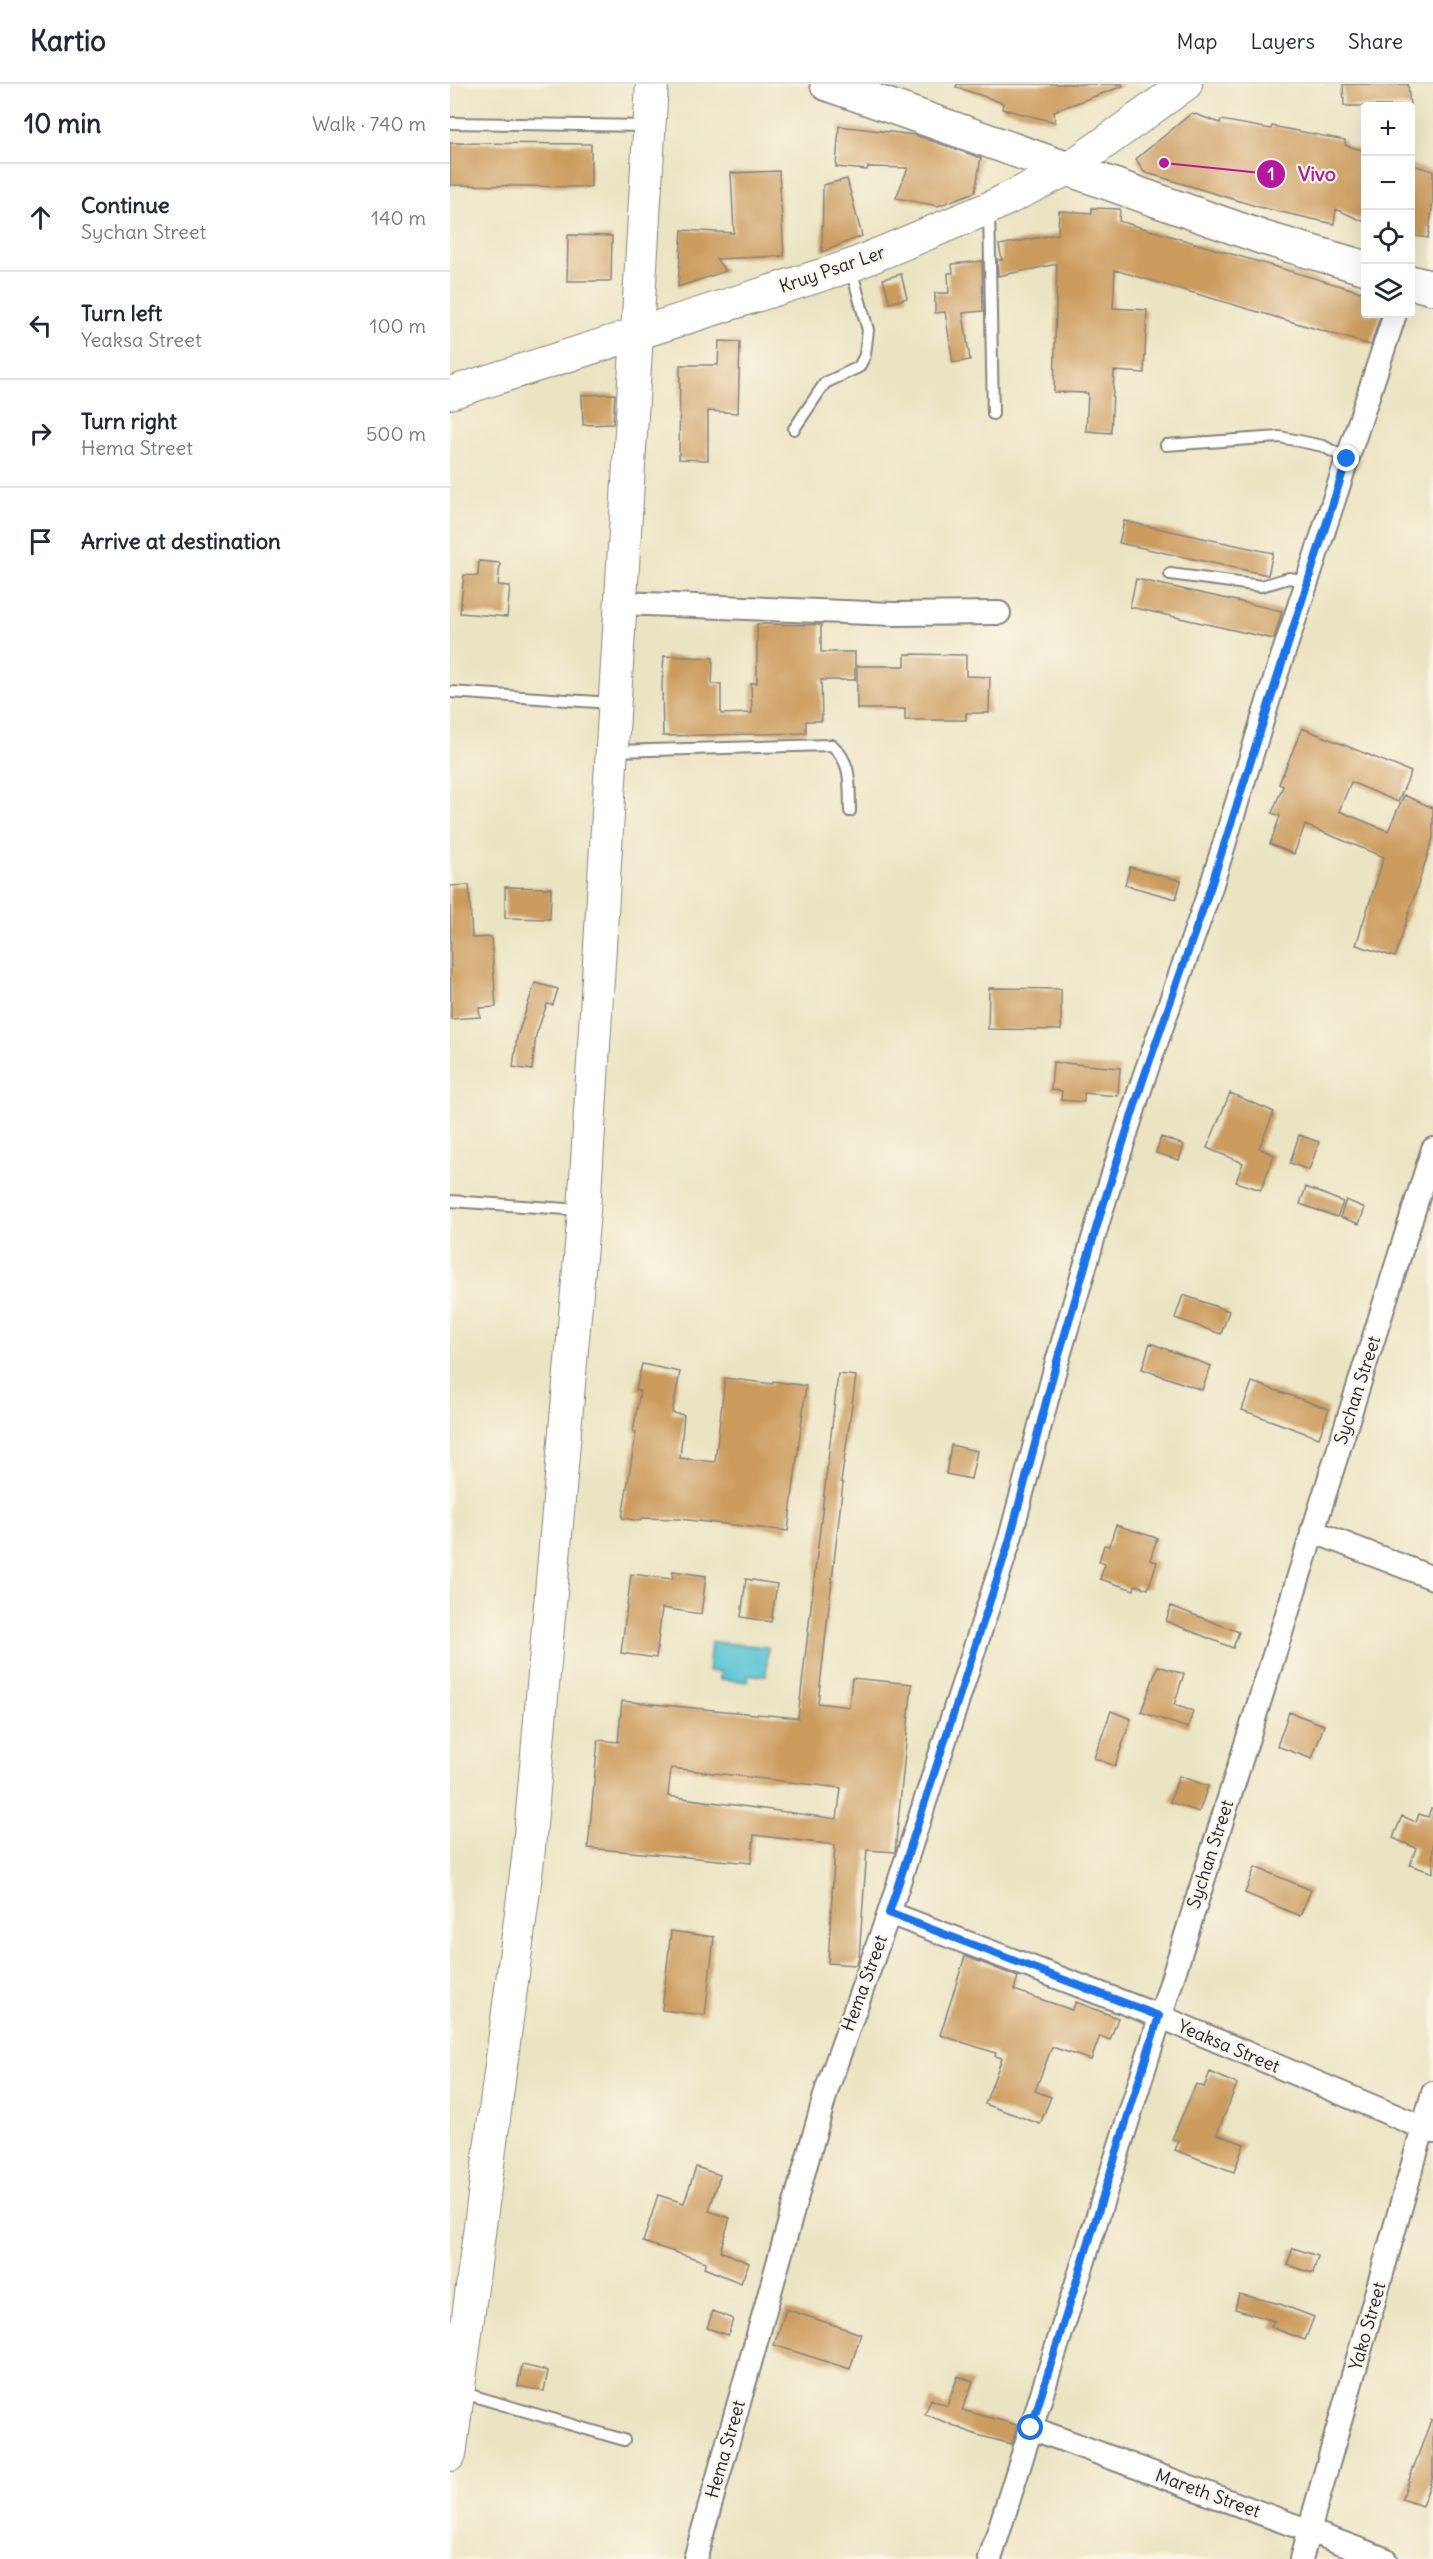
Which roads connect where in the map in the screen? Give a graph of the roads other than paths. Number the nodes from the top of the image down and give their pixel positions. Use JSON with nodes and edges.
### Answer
{"nodes":[{"id":1,"x":652,"y":84,"type":"edge"},
{"id":2,"x":827,"y":84,"type":"edge"},
{"id":3,"x":1186,"y":84,"type":"edge"},
{"id":4,"x":450,"y":123,"type":"edge"},
{"id":5,"x":650,"y":126,"type":"junction"},
{"id":6,"x":1068,"y":170,"type":"junction"},
{"id":7,"x":989,"y":208,"type":"junction"},
{"id":8,"x":850,"y":266,"type":"junction"},
{"id":9,"x":1361,"y":267,"type":"edge"},
{"id":10,"x":1415,"y":283,"type":"edge"},
{"id":11,"x":1433,"y":288,"type":"edge"},
{"id":12,"x":1394,"y":318,"type":"edge"},
{"id":13,"x":637,"y":332,"type":"junction"},
{"id":14,"x":450,"y":393,"type":"edge"},
{"id":15,"x":993,"y":414,"type":"dead end"},
{"id":16,"x":794,"y":429,"type":"dead end"},
{"id":17,"x":1166,"y":445,"type":"dead end"},
{"id":18,"x":1347,"y":459,"type":"junction"},
{"id":19,"x":1170,"y":574,"type":"dead end"},
{"id":20,"x":1307,"y":581,"type":"junction"},
{"id":21,"x":621,"y":603,"type":"junction"},
{"id":22,"x":999,"y":613,"type":"dead end"},
{"id":23,"x":450,"y":692,"type":"edge"},
{"id":24,"x":615,"y":704,"type":"junction"},
{"id":25,"x":612,"y":751,"type":"junction"},
{"id":26,"x":850,"y":812,"type":"dead end"},
{"id":27,"x":1433,"y":1149,"type":"edge"},
{"id":28,"x":450,"y":1201,"type":"edge"},
{"id":29,"x":584,"y":1211,"type":"junction"},
{"id":30,"x":1312,"y":1531,"type":"junction"},
{"id":31,"x":1433,"y":1578,"type":"edge"},
{"id":32,"x":889,"y":1913,"type":"junction"},
{"id":33,"x":1159,"y":2016,"type":"junction"},
{"id":34,"x":1433,"y":2093,"type":"edge"},
{"id":35,"x":1428,"y":2130,"type":"edge"},
{"id":36,"x":458,"y":2392,"type":"junction"},
{"id":37,"x":1031,"y":2428,"type":"junction"},
{"id":38,"x":624,"y":2440,"type":"dead end"},
{"id":39,"x":450,"y":2455,"type":"edge"},
{"id":40,"x":1310,"y":2531,"type":"junction"},
{"id":41,"x":695,"y":2559,"type":"edge"},
{"id":42,"x":990,"y":2559,"type":"edge"},
{"id":43,"x":1301,"y":2559,"type":"edge"},
{"id":44,"x":1384,"y":2559,"type":"edge"}],
"edges":[{"from":1,"to":5,"type":"street"},
{"from":2,"to":6,"type":"highway"},
{"from":3,"to":6,"type":"street","name":"Kruy Psar Ler"},
{"from":4,"to":5,"type":"lane"},
{"from":5,"to":13,"type":"street"},
{"from":6,"to":7,"type":"street","name":"Kruy Psar Ler"},
{"from":6,"to":9,"type":"highway"},
{"from":7,"to":8,"type":"street","name":"Kruy Psar Ler"},
{"from":7,"to":15,"type":"lane"},
{"from":8,"to":13,"type":"street","name":"Kruy Psar Ler"},
{"from":8,"to":16,"type":"lane"},
{"from":10,"to":11,"type":"highway"},
{"from":12,"to":18,"type":"street","name":"Hema Street"},
{"from":13,"to":14,"type":"street","name":"Kruy Psar Ler"},
{"from":13,"to":21,"type":"street"},
{"from":17,"to":18,"type":"lane"},
{"from":18,"to":20,"type":"street","name":"Hema Street"},
{"from":19,"to":20,"type":"lane"},
{"from":20,"to":32,"type":"street","name":"Hema Street"},
{"from":21,"to":22,"type":"street"},
{"from":21,"to":24,"type":"street"},
{"from":23,"to":24,"type":"lane"},
{"from":24,"to":25,"type":"street"},
{"from":25,"to":26,"type":"lane"},
{"from":25,"to":29,"type":"street"},
{"from":27,"to":30,"type":"street","name":"Sychan Street"},
{"from":28,"to":29,"type":"lane"},
{"from":29,"to":36,"type":"street"},
{"from":30,"to":31,"type":"street"},
{"from":30,"to":33,"type":"street","name":"Sychan Street"},
{"from":32,"to":33,"type":"street","name":"Yeaksa Street"},
{"from":32,"to":41,"type":"street","name":"Hema Street"},
{"from":33,"to":35,"type":"street","name":"Yeaksa Street"},
{"from":33,"to":37,"type":"street","name":"Sychan Street"},
{"from":34,"to":35,"type":"street","name":"Yako Street"},
{"from":35,"to":40,"type":"street","name":"Yako Street"},
{"from":36,"to":38,"type":"lane"},
{"from":36,"to":39,"type":"street"},
{"from":37,"to":40,"type":"street","name":"Mareth Street"},
{"from":37,"to":42,"type":"street","name":"Sychan Street"},
{"from":40,"to":43,"type":"street","name":"Yako Street"},
{"from":40,"to":44,"type":"street","name":"Mareth Street"}]}
